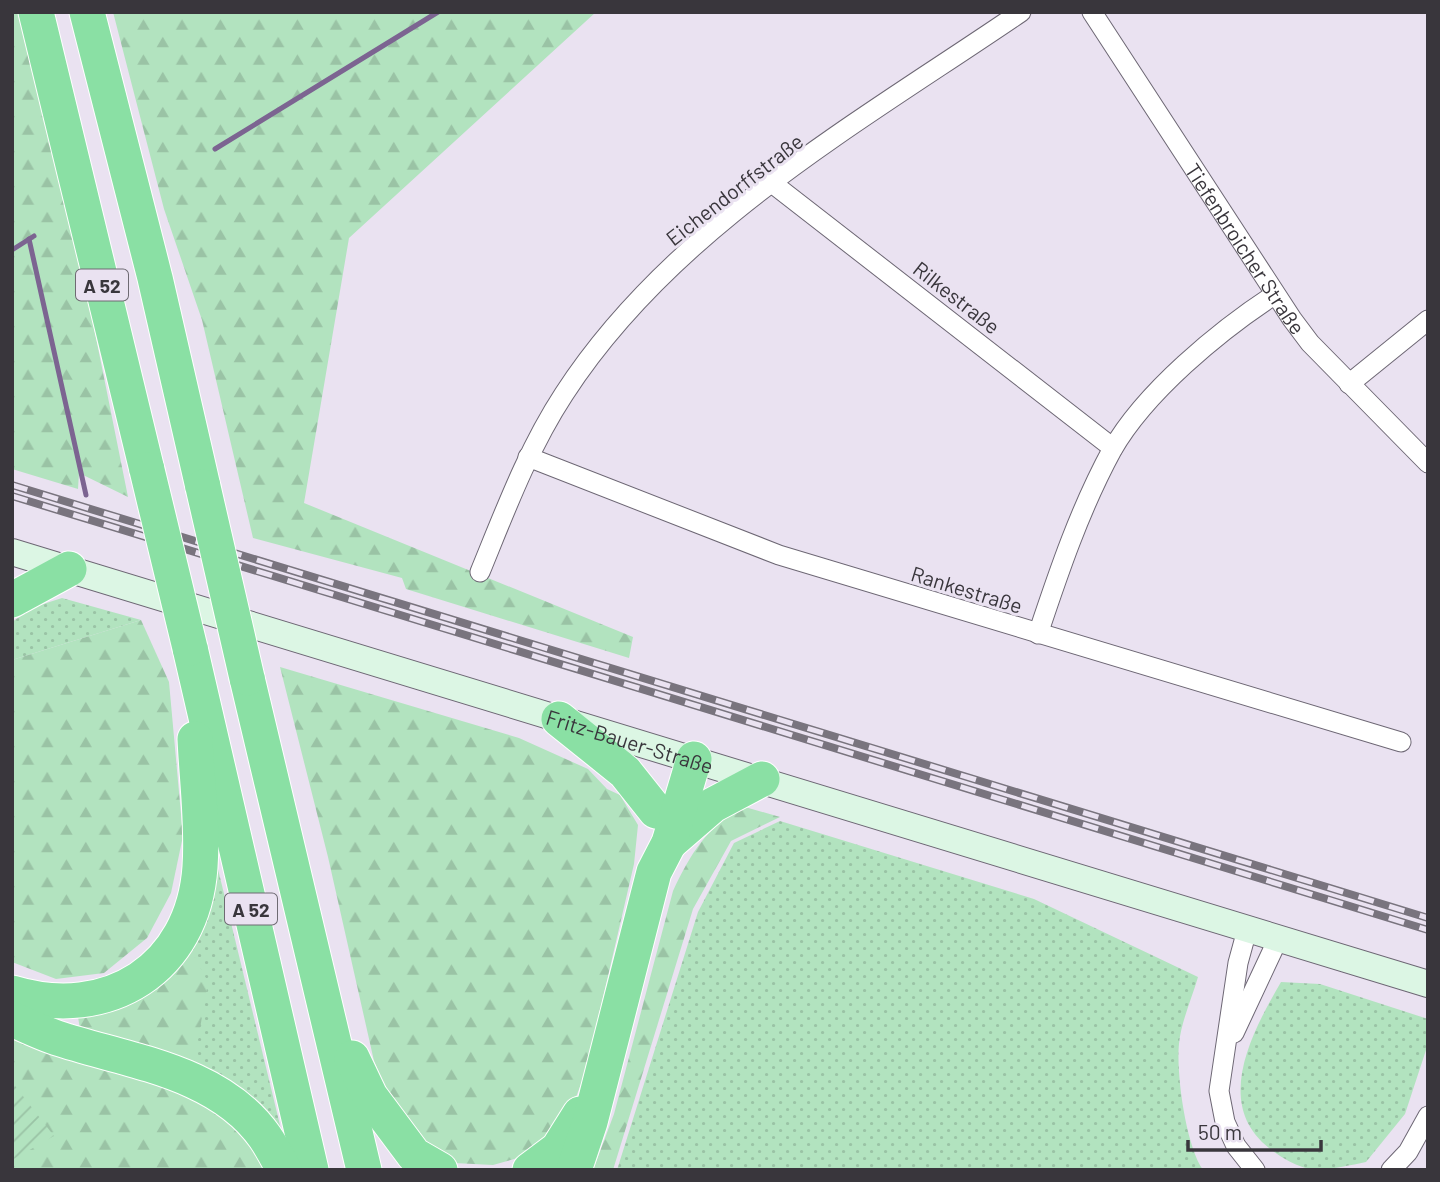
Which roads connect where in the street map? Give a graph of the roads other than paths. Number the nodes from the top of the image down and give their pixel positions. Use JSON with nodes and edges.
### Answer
{"nodes":[{"id":1,"x":36,"y":12,"type":"edge"},
{"id":2,"x":88,"y":12,"type":"edge"},
{"id":3,"x":1021,"y":12,"type":"edge"},
{"id":4,"x":1092,"y":12,"type":"edge"},
{"id":5,"x":772,"y":183,"type":"junction"},
{"id":6,"x":1274,"y":295,"type":"junction"},
{"id":7,"x":1428,"y":320,"type":"edge"},
{"id":8,"x":1349,"y":384,"type":"junction"},
{"id":9,"x":1114,"y":448,"type":"junction"},
{"id":10,"x":528,"y":457,"type":"junction"},
{"id":11,"x":1428,"y":463,"type":"edge"},
{"id":12,"x":12,"y":552,"type":"edge"},
{"id":13,"x":69,"y":569,"type":"junction"},
{"id":14,"x":480,"y":572,"type":"dead end"},
{"id":15,"x":12,"y":600,"type":"edge"},
{"id":16,"x":1038,"y":634,"type":"junction"},
{"id":17,"x":190,"y":648,"type":"junction"},
{"id":18,"x":559,"y":719,"type":"junction"},
{"id":19,"x":1401,"y":742,"type":"dead end"},
{"id":20,"x":683,"y":755,"type":"junction"},
{"id":21,"x":762,"y":779,"type":"junction"},
{"id":22,"x":660,"y":842,"type":"junction"},
{"id":23,"x":1247,"y":930,"type":"junction"},
{"id":24,"x":1278,"y":939,"type":"junction"},
{"id":25,"x":1428,"y":984,"type":"edge"},
{"id":26,"x":12,"y":993,"type":"edge"},
{"id":27,"x":324,"y":1001,"type":"junction"},
{"id":28,"x":12,"y":1019,"type":"edge"},
{"id":29,"x":1226,"y":1050,"type":"junction"},
{"id":30,"x":599,"y":1080,"type":"junction"},
{"id":31,"x":1428,"y":1116,"type":"edge"},
{"id":32,"x":284,"y":1170,"type":"edge"},
{"id":33,"x":311,"y":1170,"type":"edge"},
{"id":34,"x":364,"y":1170,"type":"edge"},
{"id":35,"x":440,"y":1170,"type":"edge"},
{"id":36,"x":530,"y":1170,"type":"edge"},
{"id":37,"x":574,"y":1170,"type":"edge"},
{"id":38,"x":1255,"y":1170,"type":"edge"},
{"id":39,"x":1391,"y":1170,"type":"edge"}],
"edges":[{"from":1,"to":17,"type":"highway","number":"A 52","bridge":true},
{"from":2,"to":27,"type":"highway","number":"A 52","bridge":true},
{"from":3,"to":5,"type":"street","name":"Eichendorffstraße"},
{"from":4,"to":6,"type":"street","name":"Tiefenbroicher Straße"},
{"from":5,"to":9,"type":"street","name":"Rilkestraße"},
{"from":5,"to":10,"type":"street","name":"Eichendorffstraße"},
{"from":6,"to":8,"type":"street","name":"Tiefenbroicher Straße"},
{"from":6,"to":9,"type":"street"},
{"from":7,"to":8,"type":"street"},
{"from":8,"to":11,"type":"street","name":"Tiefenbroicher Straße"},
{"from":9,"to":16,"type":"street"},
{"from":10,"to":14,"type":"street","name":"Eichendorffstraße"},
{"from":10,"to":16,"type":"street","name":"Rankestraße"},
{"from":12,"to":13,"type":"main road","name":"Fritz-Bauer-Straße"},
{"from":13,"to":15,"type":"highway"},
{"from":13,"to":18,"type":"main road","name":"Fritz-Bauer-Straße"},
{"from":16,"to":19,"type":"street","name":"Rankestraße"},
{"from":17,"to":26,"type":"highway"},
{"from":17,"to":33,"type":"highway","number":"A 52"},
{"from":18,"to":20,"type":"main road","name":"Fritz-Bauer-Straße"},
{"from":18,"to":22,"type":"highway"},
{"from":20,"to":21,"type":"main road","name":"Fritz-Bauer-Straße"},
{"from":20,"to":22,"type":"highway"},
{"from":21,"to":22,"type":"highway"},
{"from":21,"to":23,"type":"main road","name":"Fritz-Bauer-Straße"},
{"from":22,"to":30,"type":"highway"},
{"from":23,"to":24,"type":"main road"},
{"from":23,"to":29,"type":"street"},
{"from":24,"to":25,"type":"main road"},
{"from":24,"to":29,"type":"street"},
{"from":27,"to":34,"type":"highway","number":"A 52"},
{"from":27,"to":35,"type":"highway"},
{"from":28,"to":32,"type":"highway"},
{"from":29,"to":38,"type":"street"},
{"from":30,"to":36,"type":"highway"},
{"from":30,"to":37,"type":"highway"},
{"from":31,"to":39,"type":"street"}]}
